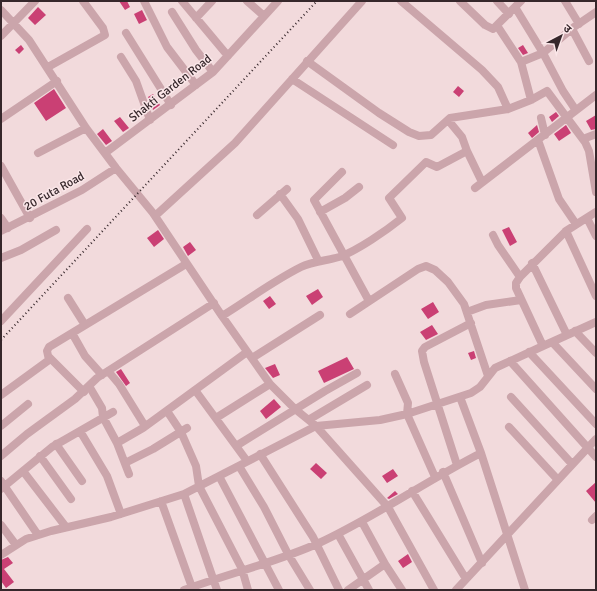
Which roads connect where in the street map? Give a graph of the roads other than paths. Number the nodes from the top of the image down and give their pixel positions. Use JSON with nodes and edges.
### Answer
{"nodes":[{"id":1,"x":35,"y":1,"type":"edge"},
{"id":2,"x":83,"y":1,"type":"edge"},
{"id":3,"x":144,"y":1,"type":"edge"},
{"id":4,"x":182,"y":1,"type":"edge"},
{"id":5,"x":212,"y":1,"type":"edge"},
{"id":6,"x":247,"y":1,"type":"edge"},
{"id":7,"x":278,"y":1,"type":"edge"},
{"id":8,"x":362,"y":1,"type":"edge"},
{"id":9,"x":401,"y":1,"type":"edge"},
{"id":10,"x":460,"y":1,"type":"edge"},
{"id":11,"x":497,"y":1,"type":"edge"},
{"id":12,"x":521,"y":1,"type":"edge"},
{"id":13,"x":565,"y":1,"type":"edge"},
{"id":14,"x":515,"y":8,"type":"junction"},
{"id":15,"x":1,"y":10,"type":"edge"},
{"id":16,"x":172,"y":12,"type":"dead end"},
{"id":17,"x":509,"y":14,"type":"junction"},
{"id":18,"x":595,"y":15,"type":"edge"},
{"id":19,"x":264,"y":16,"type":"junction"},
{"id":20,"x":196,"y":18,"type":"junction"},
{"id":21,"x":14,"y":23,"type":"junction"},
{"id":22,"x":579,"y":24,"type":"junction"},
{"id":23,"x":498,"y":27,"type":"junction"},
{"id":24,"x":572,"y":29,"type":"junction"},
{"id":25,"x":126,"y":33,"type":"dead end"},
{"id":26,"x":1,"y":36,"type":"edge"},
{"id":27,"x":543,"y":53,"type":"junction"},
{"id":28,"x":228,"y":56,"type":"junction"},
{"id":29,"x":121,"y":57,"type":"dead end"},
{"id":30,"x":308,"y":61,"type":"junction"},
{"id":31,"x":589,"y":61,"type":"dead end"},
{"id":32,"x":521,"y":62,"type":"junction"},
{"id":33,"x":48,"y":67,"type":"junction"},
{"id":34,"x":213,"y":72,"type":"junction"},
{"id":35,"x":292,"y":79,"type":"junction"},
{"id":36,"x":57,"y":81,"type":"junction"},
{"id":37,"x":196,"y":85,"type":"junction"},
{"id":38,"x":596,"y":95,"type":"edge"},
{"id":39,"x":531,"y":100,"type":"junction"},
{"id":40,"x":171,"y":105,"type":"junction"},
{"id":41,"x":508,"y":109,"type":"junction"},
{"id":42,"x":575,"y":110,"type":"junction"},
{"id":43,"x":541,"y":118,"type":"dead end"},
{"id":44,"x":566,"y":118,"type":"junction"},
{"id":45,"x":1,"y":119,"type":"edge"},
{"id":46,"x":150,"y":120,"type":"junction"},
{"id":47,"x":448,"y":120,"type":"junction"},
{"id":48,"x":86,"y":128,"type":"junction"},
{"id":49,"x":596,"y":134,"type":"edge"},
{"id":50,"x":542,"y":138,"type":"junction"},
{"id":51,"x":583,"y":139,"type":"junction"},
{"id":52,"x":393,"y":145,"type":"dead end"},
{"id":53,"x":467,"y":151,"type":"junction"},
{"id":54,"x":38,"y":153,"type":"dead end"},
{"id":55,"x":105,"y":153,"type":"junction"},
{"id":56,"x":594,"y":162,"type":"edge"},
{"id":57,"x":1,"y":166,"type":"edge"},
{"id":58,"x":116,"y":168,"type":"junction"},
{"id":59,"x":342,"y":172,"type":"dead end"},
{"id":60,"x":482,"y":182,"type":"junction"},
{"id":61,"x":359,"y":187,"type":"dead end"},
{"id":62,"x":475,"y":188,"type":"dead end"},
{"id":63,"x":596,"y":192,"type":"edge"},
{"id":64,"x":320,"y":212,"type":"junction"},
{"id":65,"x":596,"y":212,"type":"edge"},
{"id":66,"x":257,"y":215,"type":"dead end"},
{"id":67,"x":156,"y":216,"type":"junction"},
{"id":68,"x":1,"y":218,"type":"edge"},
{"id":69,"x":30,"y":218,"type":"junction"},
{"id":70,"x":587,"y":218,"type":"junction"},
{"id":71,"x":576,"y":224,"type":"junction"},
{"id":72,"x":87,"y":229,"type":"dead end"},
{"id":73,"x":4,"y":230,"type":"edge"},
{"id":74,"x":56,"y":230,"type":"dead end"},
{"id":75,"x":566,"y":231,"type":"junction"},
{"id":76,"x":493,"y":234,"type":"dead end"},
{"id":77,"x":596,"y":236,"type":"edge"},
{"id":78,"x":343,"y":255,"type":"junction"},
{"id":79,"x":1,"y":258,"type":"edge"},
{"id":80,"x":318,"y":260,"type":"junction"},
{"id":81,"x":532,"y":263,"type":"junction"},
{"id":82,"x":186,"y":264,"type":"junction"},
{"id":83,"x":520,"y":277,"type":"junction"},
{"id":84,"x":596,"y":296,"type":"edge"},
{"id":85,"x":68,"y":298,"type":"dead end"},
{"id":86,"x":521,"y":300,"type":"junction"},
{"id":87,"x":369,"y":301,"type":"junction"},
{"id":88,"x":214,"y":303,"type":"junction"},
{"id":89,"x":467,"y":312,"type":"junction"},
{"id":90,"x":350,"y":314,"type":"dead end"},
{"id":91,"x":320,"y":315,"type":"dead end"},
{"id":92,"x":222,"y":316,"type":"junction"},
{"id":93,"x":1,"y":322,"type":"edge"},
{"id":94,"x":596,"y":322,"type":"edge"},
{"id":95,"x":471,"y":323,"type":"junction"},
{"id":96,"x":85,"y":325,"type":"junction"},
{"id":97,"x":575,"y":331,"type":"junction"},
{"id":98,"x":72,"y":333,"type":"junction"},
{"id":99,"x":567,"y":335,"type":"junction"},
{"id":100,"x":552,"y":342,"type":"junction"},
{"id":101,"x":543,"y":346,"type":"junction"},
{"id":102,"x":530,"y":352,"type":"junction"},
{"id":103,"x":596,"y":353,"type":"edge"},
{"id":104,"x":249,"y":355,"type":"junction"},
{"id":105,"x":49,"y":357,"type":"junction"},
{"id":106,"x":510,"y":361,"type":"junction"},
{"id":107,"x":105,"y":373,"type":"junction"},
{"id":108,"x":357,"y":373,"type":"dead end"},
{"id":109,"x":395,"y":374,"type":"dead end"},
{"id":110,"x":488,"y":376,"type":"junction"},
{"id":111,"x":270,"y":384,"type":"junction"},
{"id":112,"x":367,"y":385,"type":"dead end"},
{"id":113,"x":86,"y":389,"type":"junction"},
{"id":114,"x":596,"y":389,"type":"edge"},
{"id":115,"x":194,"y":390,"type":"junction"},
{"id":116,"x":1,"y":395,"type":"edge"},
{"id":117,"x":460,"y":397,"type":"junction"},
{"id":118,"x":511,"y":397,"type":"dead end"},
{"id":119,"x":28,"y":404,"type":"dead end"},
{"id":120,"x":438,"y":405,"type":"junction"},
{"id":121,"x":295,"y":409,"type":"junction"},
{"id":122,"x":167,"y":411,"type":"junction"},
{"id":123,"x":113,"y":412,"type":"dead end"},
{"id":124,"x":407,"y":414,"type":"junction"},
{"id":125,"x":103,"y":417,"type":"junction"},
{"id":126,"x":216,"y":418,"type":"junction"},
{"id":127,"x":310,"y":419,"type":"junction"},
{"id":128,"x":596,"y":424,"type":"edge"},
{"id":129,"x":1,"y":426,"type":"edge"},
{"id":130,"x":145,"y":426,"type":"junction"},
{"id":131,"x":316,"y":426,"type":"junction"},
{"id":132,"x":509,"y":427,"type":"dead end"},
{"id":133,"x":80,"y":430,"type":"junction"},
{"id":134,"x":184,"y":430,"type":"junction"},
{"id":135,"x":596,"y":439,"type":"edge"},
{"id":136,"x":117,"y":443,"type":"junction"},
{"id":137,"x":56,"y":444,"type":"junction"},
{"id":138,"x":236,"y":446,"type":"junction"},
{"id":139,"x":586,"y":448,"type":"junction"},
{"id":140,"x":481,"y":453,"type":"junction"},
{"id":141,"x":260,"y":454,"type":"junction"},
{"id":142,"x":1,"y":456,"type":"edge"},
{"id":143,"x":40,"y":456,"type":"junction"},
{"id":144,"x":596,"y":457,"type":"edge"},
{"id":145,"x":247,"y":461,"type":"junction"},
{"id":146,"x":125,"y":463,"type":"junction"},
{"id":147,"x":572,"y":464,"type":"junction"},
{"id":148,"x":457,"y":465,"type":"junction"},
{"id":149,"x":239,"y":466,"type":"junction"},
{"id":150,"x":23,"y":471,"type":"junction"},
{"id":151,"x":443,"y":472,"type":"junction"},
{"id":152,"x":129,"y":474,"type":"dead end"},
{"id":153,"x":219,"y":476,"type":"junction"},
{"id":154,"x":435,"y":477,"type":"junction"},
{"id":155,"x":558,"y":480,"type":"junction"},
{"id":156,"x":82,"y":482,"type":"dead end"},
{"id":157,"x":2,"y":485,"type":"edge"},
{"id":158,"x":200,"y":486,"type":"junction"},
{"id":159,"x":412,"y":491,"type":"junction"},
{"id":160,"x":184,"y":494,"type":"junction"},
{"id":161,"x":71,"y":499,"type":"dead end"},
{"id":162,"x":161,"y":501,"type":"junction"},
{"id":163,"x":388,"y":507,"type":"junction"},
{"id":164,"x":121,"y":514,"type":"junction"},
{"id":165,"x":362,"y":522,"type":"junction"},
{"id":166,"x":1,"y":525,"type":"edge"},
{"id":167,"x":66,"y":527,"type":"junction"},
{"id":168,"x":338,"y":534,"type":"junction"},
{"id":169,"x":38,"y":535,"type":"junction"},
{"id":170,"x":508,"y":535,"type":"junction"},
{"id":171,"x":316,"y":544,"type":"junction"},
{"id":172,"x":16,"y":545,"type":"junction"},
{"id":173,"x":288,"y":554,"type":"junction"},
{"id":174,"x":1,"y":555,"type":"edge"},
{"id":175,"x":265,"y":562,"type":"junction"},
{"id":176,"x":482,"y":563,"type":"junction"},
{"id":177,"x":385,"y":564,"type":"junction"},
{"id":178,"x":242,"y":569,"type":"junction"},
{"id":179,"x":214,"y":579,"type":"junction"},
{"id":180,"x":466,"y":579,"type":"junction"},
{"id":181,"x":364,"y":580,"type":"junction"},
{"id":182,"x":193,"y":588,"type":"edge"},
{"id":183,"x":184,"y":590,"type":"edge"},
{"id":184,"x":217,"y":590,"type":"edge"},
{"id":185,"x":248,"y":590,"type":"edge"},
{"id":186,"x":279,"y":590,"type":"edge"},
{"id":187,"x":310,"y":590,"type":"edge"},
{"id":188,"x":339,"y":590,"type":"edge"},
{"id":189,"x":348,"y":590,"type":"edge"},
{"id":190,"x":369,"y":590,"type":"edge"},
{"id":191,"x":402,"y":590,"type":"edge"},
{"id":192,"x":434,"y":590,"type":"edge"},
{"id":193,"x":456,"y":590,"type":"edge"},
{"id":194,"x":525,"y":590,"type":"edge"}],
"edges":[{"from":1,"to":21,"type":"street"},
{"from":2,"to":33,"type":"street"},
{"from":3,"to":37,"type":"street"},
{"from":4,"to":20,"type":"street"},
{"from":5,"to":20,"type":"street"},
{"from":6,"to":19,"type":"street"},
{"from":7,"to":19,"type":"street","name":"Shakti Garden Road"},
{"from":8,"to":30,"type":"street"},
{"from":9,"to":41,"type":"street"},
{"from":10,"to":23,"type":"street"},
{"from":11,"to":17,"type":"street"},
{"from":12,"to":14,"type":"street"},
{"from":13,"to":22,"type":"street"},
{"from":14,"to":17,"type":"street"},
{"from":14,"to":27,"type":"street"},
{"from":15,"to":21,"type":"street"},
{"from":16,"to":34,"type":"street"},
{"from":17,"to":23,"type":"street"},
{"from":18,"to":22,"type":"street"},
{"from":19,"to":28,"type":"street","name":"Shakti Garden Road"},
{"from":20,"to":28,"type":"street"},
{"from":21,"to":26,"type":"street"},
{"from":21,"to":33,"type":"street"},
{"from":22,"to":24,"type":"street"},
{"from":23,"to":32,"type":"street"},
{"from":24,"to":27,"type":"street"},
{"from":24,"to":31,"type":"street"},
{"from":25,"to":40,"type":"street"},
{"from":27,"to":32,"type":"street"},
{"from":27,"to":42,"type":"street"},
{"from":28,"to":34,"type":"street","name":"Shakti Garden Road"},
{"from":29,"to":46,"type":"street"},
{"from":30,"to":35,"type":"street"},
{"from":30,"to":47,"type":"street"},
{"from":32,"to":39,"type":"street"},
{"from":33,"to":36,"type":"street"},
{"from":34,"to":37,"type":"street","name":"Shakti Garden Road"},
{"from":35,"to":52,"type":"street"},
{"from":35,"to":67,"type":"street"},
{"from":36,"to":45,"type":"street"},
{"from":36,"to":48,"type":"street"},
{"from":37,"to":40,"type":"street","name":"Shakti Garden Road"},
{"from":38,"to":42,"type":"street"},
{"from":39,"to":41,"type":"street"},
{"from":39,"to":44,"type":"street"},
{"from":40,"to":46,"type":"street","name":"Shakti Garden Road"},
{"from":41,"to":47,"type":"street"},
{"from":42,"to":44,"type":"street"},
{"from":43,"to":50,"type":"street"},
{"from":44,"to":50,"type":"street"},
{"from":44,"to":51,"type":"street"},
{"from":46,"to":55,"type":"street","name":"Shakti Garden Road"},
{"from":47,"to":53,"type":"street"},
{"from":48,"to":54,"type":"street"},
{"from":48,"to":55,"type":"street"},
{"from":49,"to":51,"type":"street"},
{"from":50,"to":60,"type":"street"},
{"from":50,"to":71,"type":"street"},
{"from":51,"to":56,"type":"street"},
{"from":53,"to":60,"type":"street"},
{"from":53,"to":78,"type":"street"},
{"from":55,"to":58,"type":"street"},
{"from":56,"to":63,"type":"street"},
{"from":57,"to":69,"type":"street"},
{"from":58,"to":67,"type":"street"},
{"from":58,"to":69,"type":"street","name":"20 Futa Road"},
{"from":59,"to":64,"type":"street"},
{"from":60,"to":62,"type":"street"},
{"from":61,"to":64,"type":"street"},
{"from":64,"to":78,"type":"street"},
{"from":65,"to":70,"type":"street"},
{"from":66,"to":80,"type":"street"},
{"from":67,"to":82,"type":"street"},
{"from":68,"to":73,"type":"street"},
{"from":69,"to":73,"type":"street","name":"20 Futa Road"},
{"from":70,"to":71,"type":"street"},
{"from":70,"to":77,"type":"street"},
{"from":71,"to":75,"type":"street"},
{"from":72,"to":93,"type":"street"},
{"from":74,"to":79,"type":"street"},
{"from":75,"to":81,"type":"street"},
{"from":75,"to":84,"type":"street"},
{"from":76,"to":83,"type":"street"},
{"from":78,"to":80,"type":"street"},
{"from":78,"to":87,"type":"street"},
{"from":80,"to":92,"type":"street"},
{"from":81,"to":83,"type":"street"},
{"from":81,"to":99,"type":"street"},
{"from":82,"to":88,"type":"street"},
{"from":82,"to":96,"type":"street"},
{"from":83,"to":86,"type":"street"},
{"from":85,"to":96,"type":"street"},
{"from":86,"to":89,"type":"street"},
{"from":86,"to":101,"type":"street"},
{"from":87,"to":89,"type":"street"},
{"from":87,"to":90,"type":"street"},
{"from":88,"to":92,"type":"street"},
{"from":88,"to":107,"type":"street"},
{"from":89,"to":95,"type":"street"},
{"from":91,"to":104,"type":"street"},
{"from":92,"to":104,"type":"street"},
{"from":94,"to":97,"type":"street"},
{"from":95,"to":110,"type":"street"},
{"from":95,"to":120,"type":"street"},
{"from":96,"to":98,"type":"street"},
{"from":97,"to":99,"type":"street"},
{"from":97,"to":103,"type":"street"},
{"from":98,"to":105,"type":"street"},
{"from":98,"to":107,"type":"street"},
{"from":99,"to":100,"type":"street"},
{"from":100,"to":101,"type":"street"},
{"from":100,"to":114,"type":"street"},
{"from":101,"to":102,"type":"street"},
{"from":102,"to":106,"type":"street"},
{"from":102,"to":128,"type":"street"},
{"from":104,"to":111,"type":"street"},
{"from":104,"to":115,"type":"street"},
{"from":105,"to":113,"type":"street"},
{"from":105,"to":116,"type":"street"},
{"from":106,"to":110,"type":"street"},
{"from":106,"to":139,"type":"street"},
{"from":107,"to":113,"type":"street"},
{"from":107,"to":130,"type":"street"},
{"from":108,"to":121,"type":"street"},
{"from":109,"to":124,"type":"street"},
{"from":110,"to":117,"type":"street"},
{"from":111,"to":121,"type":"street"},
{"from":111,"to":126,"type":"street"},
{"from":112,"to":127,"type":"street"},
{"from":113,"to":125,"type":"street"},
{"from":113,"to":142,"type":"street"},
{"from":115,"to":122,"type":"street"},
{"from":115,"to":126,"type":"street"},
{"from":117,"to":120,"type":"street"},
{"from":117,"to":140,"type":"street"},
{"from":118,"to":147,"type":"street"},
{"from":119,"to":129,"type":"street"},
{"from":120,"to":124,"type":"street"},
{"from":120,"to":148,"type":"street"},
{"from":121,"to":127,"type":"street"},
{"from":121,"to":138,"type":"street"},
{"from":122,"to":130,"type":"street"},
{"from":122,"to":134,"type":"street"},
{"from":123,"to":125,"type":"street"},
{"from":124,"to":131,"type":"street"},
{"from":124,"to":154,"type":"street"},
{"from":125,"to":133,"type":"street"},
{"from":125,"to":136,"type":"street"},
{"from":126,"to":138,"type":"street"},
{"from":127,"to":131,"type":"street"},
{"from":130,"to":136,"type":"street"},
{"from":131,"to":141,"type":"street"},
{"from":131,"to":163,"type":"street"},
{"from":132,"to":155,"type":"street"},
{"from":133,"to":137,"type":"street"},
{"from":133,"to":164,"type":"street"},
{"from":134,"to":146,"type":"street"},
{"from":134,"to":158,"type":"street"},
{"from":135,"to":139,"type":"street"},
{"from":136,"to":146,"type":"street"},
{"from":137,"to":143,"type":"street"},
{"from":137,"to":156,"type":"street"},
{"from":138,"to":145,"type":"street"},
{"from":139,"to":144,"type":"street"},
{"from":139,"to":147,"type":"street"},
{"from":140,"to":148,"type":"street"},
{"from":140,"to":170,"type":"street"},
{"from":141,"to":145,"type":"street"},
{"from":141,"to":171,"type":"street"},
{"from":143,"to":150,"type":"street"},
{"from":143,"to":161,"type":"street"},
{"from":145,"to":149,"type":"street"},
{"from":146,"to":152,"type":"street"},
{"from":147,"to":155,"type":"street"},
{"from":148,"to":151,"type":"street"},
{"from":149,"to":153,"type":"street"},
{"from":149,"to":173,"type":"street"},
{"from":150,"to":157,"type":"street"},
{"from":150,"to":167,"type":"street"},
{"from":151,"to":154,"type":"street"},
{"from":151,"to":176,"type":"street"},
{"from":153,"to":158,"type":"street"},
{"from":153,"to":175,"type":"street"},
{"from":154,"to":159,"type":"street"},
{"from":155,"to":170,"type":"street"},
{"from":157,"to":169,"type":"street"},
{"from":158,"to":160,"type":"street"},
{"from":158,"to":178,"type":"street"},
{"from":159,"to":163,"type":"street"},
{"from":159,"to":180,"type":"street"},
{"from":160,"to":162,"type":"street"},
{"from":160,"to":179,"type":"street"},
{"from":162,"to":164,"type":"street"},
{"from":162,"to":182,"type":"street"},
{"from":163,"to":165,"type":"street"},
{"from":163,"to":192,"type":"street"},
{"from":164,"to":167,"type":"street"},
{"from":165,"to":168,"type":"street"},
{"from":165,"to":177,"type":"street"},
{"from":166,"to":172,"type":"street"},
{"from":167,"to":169,"type":"street"},
{"from":168,"to":171,"type":"street"},
{"from":168,"to":181,"type":"street"},
{"from":169,"to":172,"type":"street"},
{"from":170,"to":176,"type":"street"},
{"from":170,"to":194,"type":"street"},
{"from":171,"to":173,"type":"street"},
{"from":171,"to":188,"type":"street"},
{"from":172,"to":174,"type":"street"},
{"from":173,"to":175,"type":"street"},
{"from":173,"to":187,"type":"street"},
{"from":175,"to":178,"type":"street"},
{"from":175,"to":186,"type":"street"},
{"from":176,"to":180,"type":"street"},
{"from":177,"to":181,"type":"street"},
{"from":177,"to":191,"type":"street"},
{"from":178,"to":179,"type":"street"},
{"from":178,"to":185,"type":"street"},
{"from":179,"to":182,"type":"street"},
{"from":179,"to":184,"type":"street"},
{"from":180,"to":193,"type":"street"},
{"from":181,"to":189,"type":"street"},
{"from":181,"to":190,"type":"street"},
{"from":182,"to":183,"type":"street"}]}
